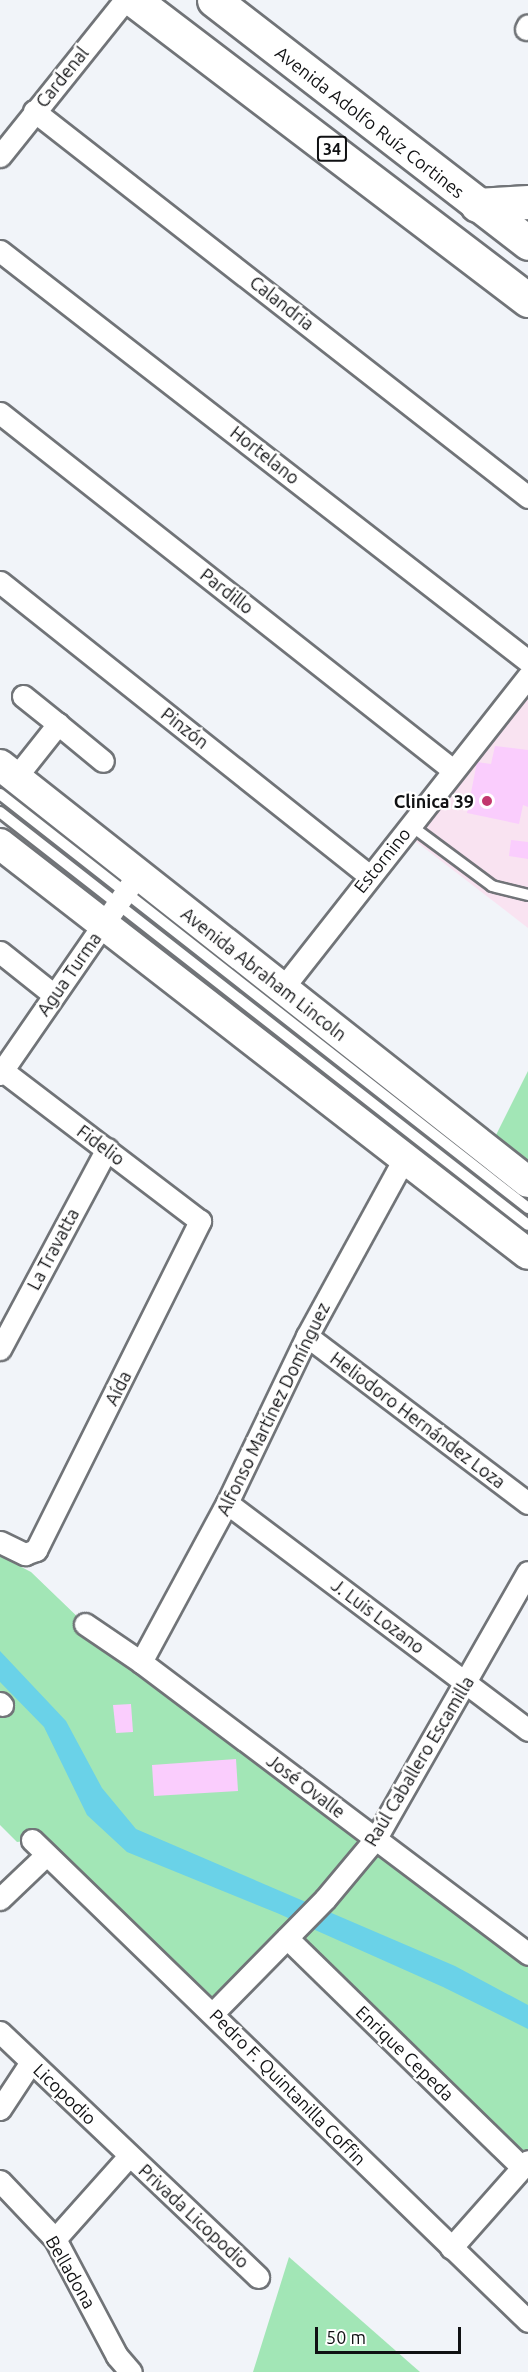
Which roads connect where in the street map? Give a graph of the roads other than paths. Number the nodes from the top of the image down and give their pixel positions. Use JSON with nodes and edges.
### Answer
{"nodes":[{"id":1,"x":125,"y":0,"type":"edge"},
{"id":2,"x":134,"y":0,"type":"edge"},
{"id":3,"x":214,"y":0,"type":"edge"},
{"id":4,"x":34,"y":111,"type":"junction"},
{"id":5,"x":0,"y":156,"type":"edge"},
{"id":6,"x":528,"y":202,"type":"edge"},
{"id":7,"x":477,"y":205,"type":"junction"},
{"id":8,"x":528,"y":243,"type":"edge"},
{"id":9,"x":0,"y":251,"type":"edge"},
{"id":10,"x":528,"y":300,"type":"edge"},
{"id":11,"x":0,"y":413,"type":"edge"},
{"id":12,"x":528,"y":497,"type":"edge"},
{"id":13,"x":0,"y":582,"type":"edge"},
{"id":14,"x":528,"y":661,"type":"edge"},
{"id":15,"x":528,"y":676,"type":"edge"},
{"id":16,"x":23,"y":696,"type":"dead end"},
{"id":17,"x":58,"y":724,"type":"junction"},
{"id":18,"x":103,"y":761,"type":"dead end"},
{"id":19,"x":453,"y":770,"type":"junction"},
{"id":20,"x":5,"y":779,"type":"edge"},
{"id":21,"x":0,"y":812,"type":"edge"},
{"id":22,"x":410,"y":825,"type":"junction"},
{"id":23,"x":0,"y":844,"type":"edge"},
{"id":24,"x":369,"y":875,"type":"junction"},
{"id":25,"x":528,"y":895,"type":"edge"},
{"id":26,"x":121,"y":899,"type":"junction"},
{"id":27,"x":0,"y":952,"type":"edge"},
{"id":28,"x":282,"y":989,"type":"junction"},
{"id":29,"x":54,"y":995,"type":"junction"},
{"id":30,"x":1,"y":1072,"type":"edge"},
{"id":31,"x":107,"y":1149,"type":"junction"},
{"id":32,"x":405,"y":1157,"type":"junction"},
{"id":33,"x":528,"y":1182,"type":"edge"},
{"id":34,"x":528,"y":1208,"type":"edge"},
{"id":35,"x":200,"y":1221,"type":"joint"},
{"id":36,"x":528,"y":1225,"type":"edge"},
{"id":37,"x":528,"y":1254,"type":"edge"},
{"id":38,"x":307,"y":1336,"type":"junction"},
{"id":39,"x":0,"y":1349,"type":"edge"},
{"id":40,"x":227,"y":1503,"type":"junction"},
{"id":41,"x":528,"y":1503,"type":"edge"},
{"id":42,"x":0,"y":1542,"type":"edge"},
{"id":43,"x":528,"y":1572,"type":"edge"},
{"id":44,"x":84,"y":1624,"type":"dead end"},
{"id":45,"x":141,"y":1662,"type":"junction"},
{"id":46,"x":467,"y":1683,"type":"junction"},
{"id":47,"x":528,"y":1730,"type":"edge"},
{"id":48,"x":376,"y":1838,"type":"junction"},
{"id":49,"x":0,"y":1899,"type":"edge"},
{"id":50,"x":293,"y":1933,"type":"junction"},
{"id":51,"x":528,"y":1954,"type":"edge"},
{"id":52,"x":213,"y":2013,"type":"junction"},
{"id":53,"x":0,"y":2032,"type":"edge"},
{"id":54,"x":31,"y":2062,"type":"junction"},
{"id":55,"x":0,"y":2109,"type":"edge"},
{"id":56,"x":129,"y":2156,"type":"junction"},
{"id":57,"x":525,"y":2164,"type":"edge"},
{"id":58,"x":0,"y":2181,"type":"edge"},
{"id":59,"x":55,"y":2238,"type":"junction"},
{"id":60,"x":451,"y":2247,"type":"junction"},
{"id":61,"x":258,"y":2277,"type":"dead end"},
{"id":62,"x":528,"y":2320,"type":"edge"},
{"id":63,"x":131,"y":2372,"type":"edge"}],
"edges":[{"from":1,"to":4,"type":"street","name":"Cardenal"},
{"from":2,"to":10,"type":"main road","number":"34"},
{"from":3,"to":7,"type":"main road","name":"Avenida Adolfo Ruíz Cortines","number":"34"},
{"from":4,"to":5,"type":"street","name":"Cardenal"},
{"from":4,"to":12,"type":"street","name":"Calandria"},
{"from":6,"to":7,"type":"main road"},
{"from":7,"to":8,"type":"main road","name":"Avenida Adolfo Ruíz Cortines","number":"34"},
{"from":9,"to":14,"type":"street","name":"Hortelano"},
{"from":11,"to":19,"type":"street","name":"Pardillo"},
{"from":13,"to":24,"type":"street","name":"Pinzón"},
{"from":15,"to":19,"type":"street","name":"Estornino"},
{"from":16,"to":17,"type":"street"},
{"from":17,"to":18,"type":"street"},
{"from":17,"to":20,"type":"street"},
{"from":19,"to":22,"type":"street","name":"Estornino"},
{"from":20,"to":26,"type":"main road","name":"Avenida Abraham Lincoln"},
{"from":21,"to":26,"type":"lane"},
{"from":22,"to":24,"type":"street","name":"Estornino"},
{"from":22,"to":25,"type":"lane"},
{"from":23,"to":26,"type":"main road"},
{"from":24,"to":28,"type":"street","name":"Estornino"},
{"from":26,"to":28,"type":"main road","name":"Avenida Abraham Lincoln"},
{"from":26,"to":29,"type":"street","name":"Agua Turma"},
{"from":26,"to":32,"type":"main road"},
{"from":26,"to":34,"type":"lane"},
{"from":26,"to":36,"type":"lane"},
{"from":27,"to":29,"type":"street"},
{"from":28,"to":33,"type":"main road","name":"Avenida Abraham Lincoln"},
{"from":29,"to":30,"type":"street","name":"Agua Turma"},
{"from":30,"to":31,"type":"street","name":"Fidelio"},
{"from":31,"to":35,"type":"street","name":"Fidelio"},
{"from":31,"to":39,"type":"street","name":"La Travatta"},
{"from":32,"to":37,"type":"main road"},
{"from":32,"to":38,"type":"street","name":"Alfonso Martínez Domínguez"},
{"from":35,"to":42,"type":"street","name":"Aída"},
{"from":38,"to":40,"type":"street","name":"Alfonso Martínez Domínguez"},
{"from":38,"to":41,"type":"street","name":"Heliodoro Hernández Loza"},
{"from":40,"to":45,"type":"street","name":"Alfonso Martínez Domínguez"},
{"from":40,"to":46,"type":"street","name":"J. Luis Lozano"},
{"from":43,"to":46,"type":"street","name":"Raúl Caballero Escamilla"},
{"from":44,"to":45,"type":"street","name":"José Ovalle"},
{"from":45,"to":48,"type":"street","name":"José Ovalle"},
{"from":46,"to":47,"type":"street","name":"J. Luis Lozano"},
{"from":46,"to":48,"type":"street","name":"Raúl Caballero Escamilla"},
{"from":48,"to":50,"type":"street","name":"Raúl Caballero Escamilla"},
{"from":48,"to":51,"type":"street","name":"José Ovalle"},
{"from":49,"to":52,"type":"street","name":"Pedro F. Quintanilla Coffin"},
{"from":50,"to":52,"type":"street","name":"Raúl Caballero Escamilla"},
{"from":50,"to":57,"type":"street","name":"Enrique Cepeda"},
{"from":52,"to":60,"type":"street","name":"Pedro F. Quintanilla Coffin"},
{"from":53,"to":54,"type":"street","name":"Licopodio"},
{"from":54,"to":55,"type":"street"},
{"from":54,"to":56,"type":"street","name":"Licopodio"},
{"from":56,"to":59,"type":"street"},
{"from":56,"to":61,"type":"street","name":"Privada Licopodio"},
{"from":57,"to":60,"type":"street"},
{"from":58,"to":59,"type":"street","name":"Belladona"},
{"from":59,"to":63,"type":"street","name":"Belladona"},
{"from":60,"to":62,"type":"street","name":"Pedro F. Quintanilla Coffin"}]}
